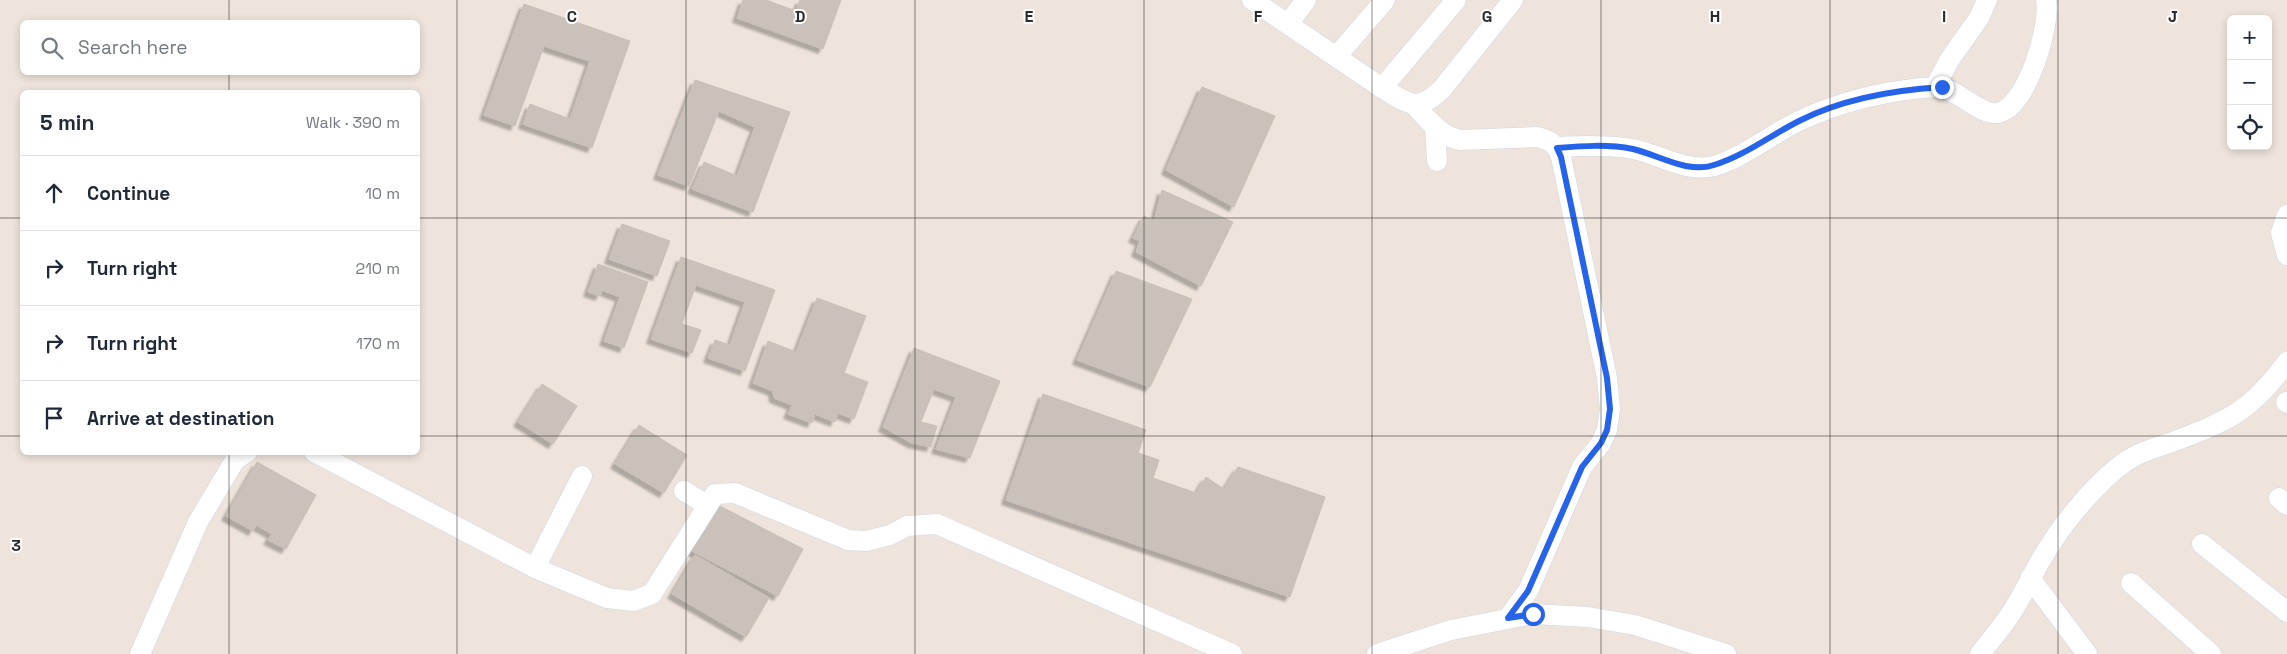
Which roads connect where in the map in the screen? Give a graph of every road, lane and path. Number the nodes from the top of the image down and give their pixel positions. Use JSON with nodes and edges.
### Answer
{"nodes":[{"id":1,"x":1252,"y":0,"type":"edge"},
{"id":2,"x":1306,"y":0,"type":"edge"},
{"id":3,"x":1385,"y":0,"type":"edge"},
{"id":4,"x":1456,"y":0,"type":"edge"},
{"id":5,"x":1513,"y":0,"type":"edge"},
{"id":6,"x":1987,"y":0,"type":"edge"},
{"id":7,"x":2046,"y":0,"type":"edge"},
{"id":8,"x":1288,"y":24,"type":"junction"},
{"id":9,"x":1336,"y":57,"type":"junction"},
{"id":10,"x":1382,"y":88,"type":"junction"},
{"id":11,"x":1935,"y":88,"type":"junction"},
{"id":12,"x":1414,"y":105,"type":"junction"},
{"id":13,"x":1435,"y":126,"type":"junction"},
{"id":14,"x":1557,"y":148,"type":"junction"},
{"id":15,"x":1437,"y":161,"type":"dead end"},
{"id":16,"x":2287,"y":215,"type":"edge"},
{"id":17,"x":2287,"y":255,"type":"edge"},
{"id":18,"x":2287,"y":362,"type":"edge"},
{"id":19,"x":242,"y":455,"type":"edge"},
{"id":20,"x":320,"y":455,"type":"edge"},
{"id":21,"x":582,"y":476,"type":"dead end"},
{"id":22,"x":684,"y":491,"type":"dead end"},
{"id":23,"x":708,"y":506,"type":"junction"},
{"id":24,"x":2202,"y":544,"type":"dead end"},
{"id":25,"x":536,"y":568,"type":"junction"},
{"id":26,"x":2030,"y":578,"type":"junction"},
{"id":27,"x":2131,"y":583,"type":"dead end"},
{"id":28,"x":2287,"y":612,"type":"edge"},
{"id":29,"x":1508,"y":618,"type":"junction"},
{"id":30,"x":140,"y":654,"type":"edge"},
{"id":31,"x":1232,"y":654,"type":"edge"},
{"id":32,"x":1377,"y":654,"type":"edge"},
{"id":33,"x":1726,"y":654,"type":"edge"},
{"id":34,"x":1980,"y":654,"type":"edge"},
{"id":35,"x":2087,"y":654,"type":"edge"},
{"id":36,"x":2211,"y":654,"type":"edge"}],
"edges":[{"from":1,"to":8,"type":"street"},
{"from":2,"to":8,"type":"street"},
{"from":3,"to":9,"type":"street"},
{"from":4,"to":10,"type":"street"},
{"from":5,"to":12,"type":"street"},
{"from":6,"to":11,"type":"street"},
{"from":7,"to":11,"type":"street"},
{"from":8,"to":9,"type":"street"},
{"from":9,"to":10,"type":"street"},
{"from":10,"to":12,"type":"street"},
{"from":11,"to":14,"type":"street"},
{"from":12,"to":13,"type":"street"},
{"from":13,"to":14,"type":"street"},
{"from":13,"to":15,"type":"street"},
{"from":14,"to":29,"type":"street"},
{"from":16,"to":17,"type":"street"},
{"from":18,"to":26,"type":"street"},
{"from":19,"to":30,"type":"street"},
{"from":20,"to":25,"type":"street"},
{"from":21,"to":25,"type":"street"},
{"from":22,"to":23,"type":"street"},
{"from":23,"to":25,"type":"street"},
{"from":23,"to":31,"type":"street"},
{"from":24,"to":28,"type":"street"},
{"from":26,"to":34,"type":"street"},
{"from":26,"to":35,"type":"street"},
{"from":27,"to":36,"type":"street"},
{"from":29,"to":32,"type":"street"},
{"from":29,"to":33,"type":"street"}]}
